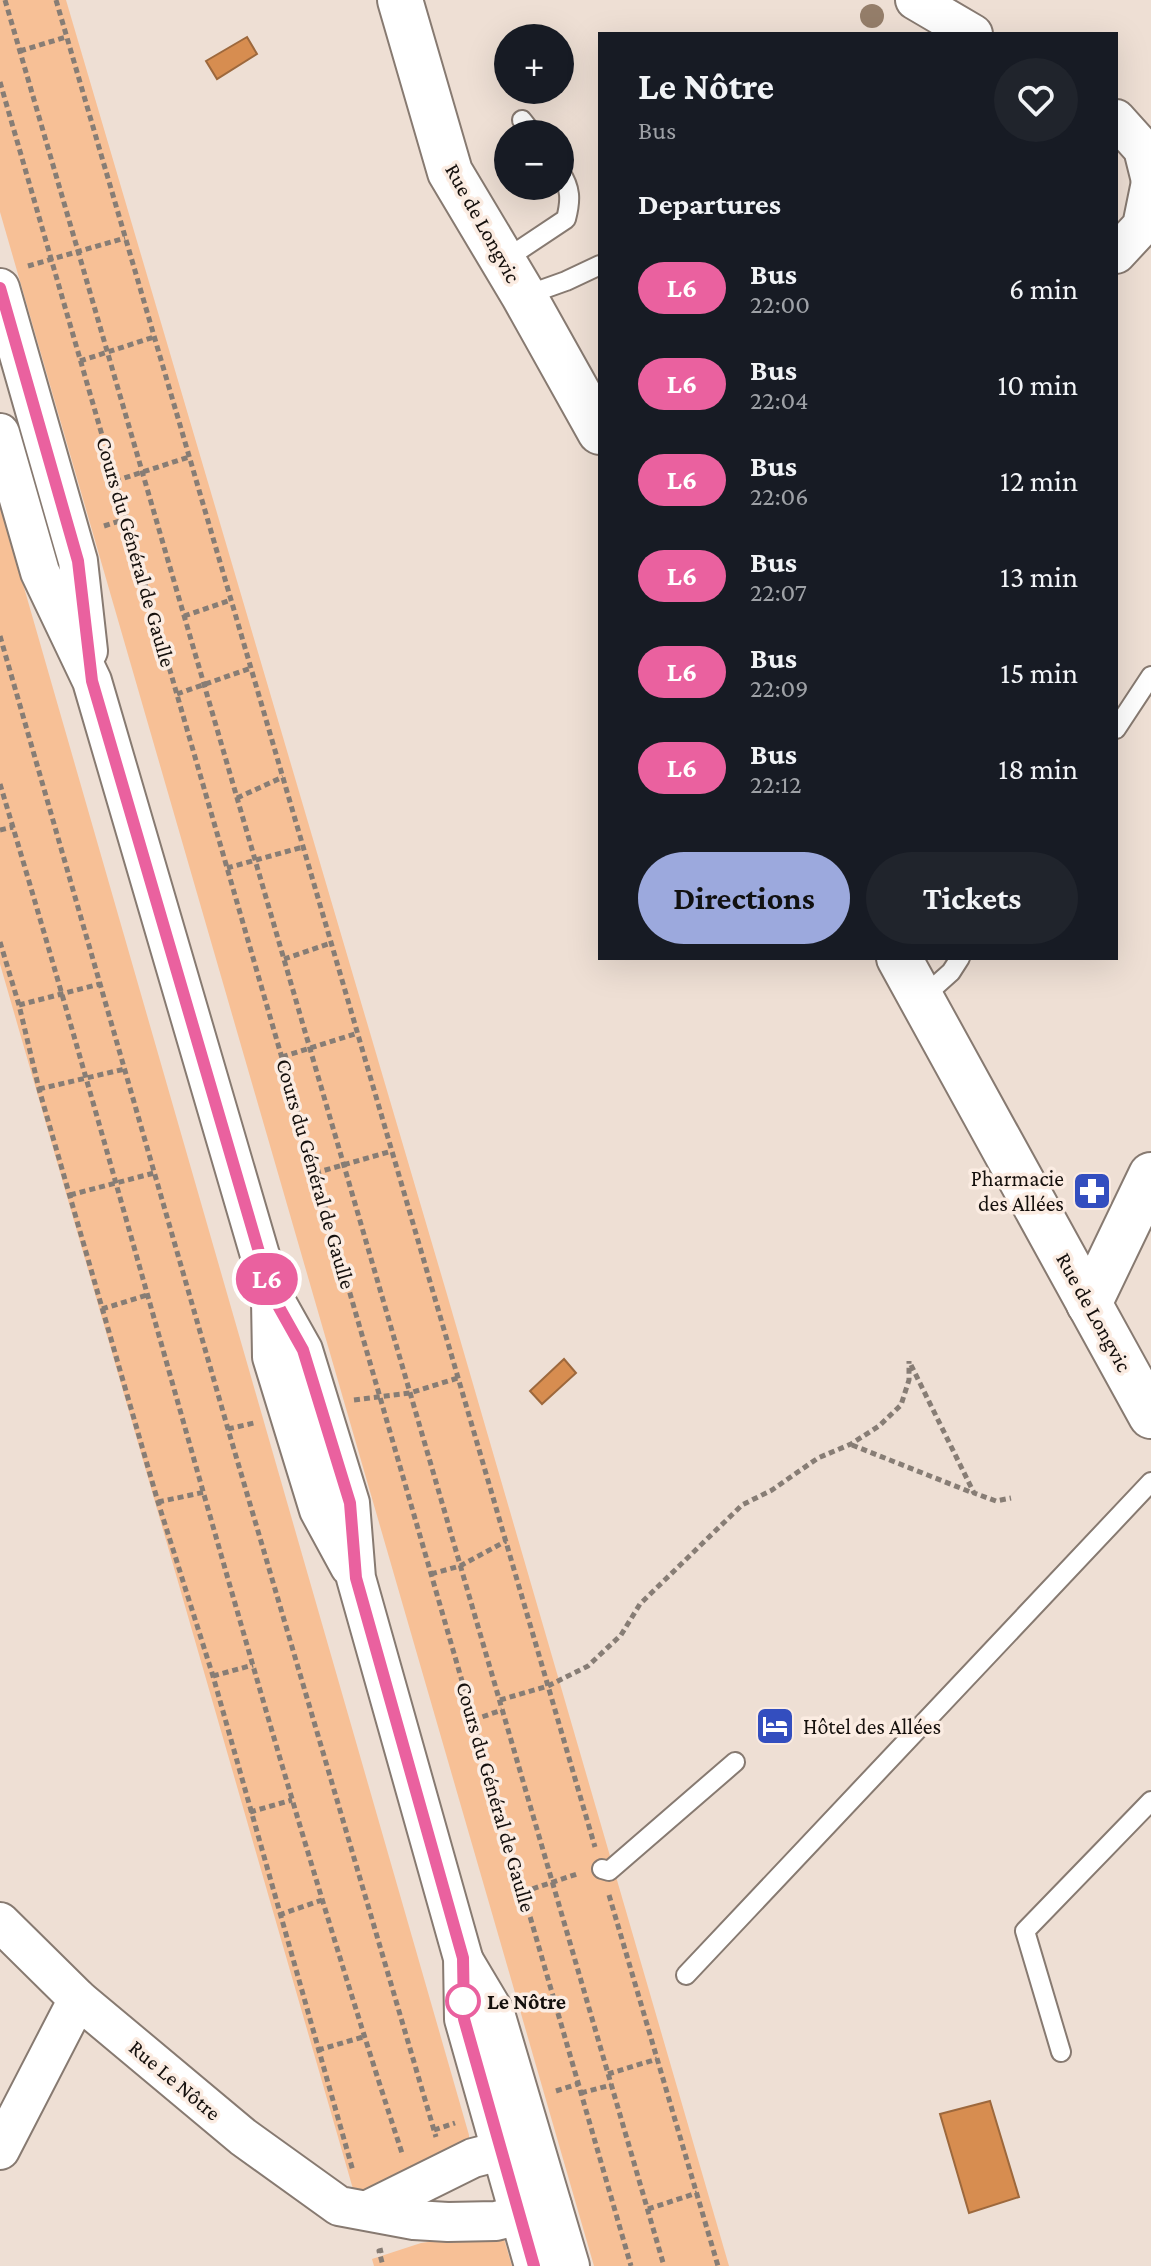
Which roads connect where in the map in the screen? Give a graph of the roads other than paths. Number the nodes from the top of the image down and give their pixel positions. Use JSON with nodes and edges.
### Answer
{"nodes":[{"id":1,"x":400,"y":0,"type":"edge"},
{"id":2,"x":915,"y":0,"type":"edge"},
{"id":3,"x":970,"y":32,"type":"edge"},
{"id":4,"x":1118,"y":121,"type":"edge"},
{"id":5,"x":1151,"y":181,"type":"edge"},
{"id":6,"x":570,"y":200,"type":"edge"},
{"id":7,"x":1118,"y":252,"type":"edge"},
{"id":8,"x":598,"y":266,"type":"edge"},
{"id":9,"x":15,"y":277,"type":"edge"},
{"id":10,"x":514,"y":279,"type":"junction"},
{"id":11,"x":598,"y":428,"type":"edge"},
{"id":12,"x":0,"y":433,"type":"edge"},
{"id":13,"x":1151,"y":676,"type":"edge"},
{"id":14,"x":92,"y":681,"type":"junction"},
{"id":15,"x":1118,"y":726,"type":"edge"},
{"id":16,"x":900,"y":960,"type":"edge"},
{"id":17,"x":959,"y":960,"type":"edge"},
{"id":18,"x":922,"y":998,"type":"junction"},
{"id":19,"x":1151,"y":1175,"type":"edge"},
{"id":20,"x":1089,"y":1304,"type":"junction"},
{"id":21,"x":1151,"y":1416,"type":"edge"},
{"id":22,"x":1151,"y":1482,"type":"edge"},
{"id":23,"x":735,"y":1762,"type":"dead end"},
{"id":24,"x":1151,"y":1801,"type":"edge"},
{"id":25,"x":601,"y":1867,"type":"road end"},
{"id":26,"x":0,"y":1922,"type":"edge"},
{"id":27,"x":686,"y":1975,"type":"dead end"},
{"id":28,"x":78,"y":1999,"type":"junction"},
{"id":29,"x":1061,"y":2052,"type":"dead end"},
{"id":30,"x":517,"y":2146,"type":"junction"},
{"id":31,"x":0,"y":2150,"type":"edge"},
{"id":32,"x":362,"y":2194,"type":"junction"},
{"id":33,"x":536,"y":2210,"type":"junction"},
{"id":34,"x":534,"y":2266,"type":"edge"},
{"id":35,"x":570,"y":2266,"type":"edge"}],
"edges":[{"from":1,"to":10,"type":"street","name":"Rue de Longvic"},
{"from":2,"to":3,"type":"street"},
{"from":4,"to":5,"type":"street"},
{"from":5,"to":7,"type":"street"},
{"from":6,"to":10,"type":"lane"},
{"from":8,"to":10,"type":"lane"},
{"from":9,"to":14,"type":"street"},
{"from":10,"to":11,"type":"street","name":"Rue de Longvic"},
{"from":12,"to":14,"type":"street"},
{"from":13,"to":15,"type":"lane"},
{"from":14,"to":30,"type":"street"},
{"from":16,"to":18,"type":"street","name":"Rue de Longvic"},
{"from":17,"to":18,"type":"lane"},
{"from":18,"to":20,"type":"street","name":"Rue de Longvic"},
{"from":19,"to":20,"type":"street"},
{"from":20,"to":21,"type":"street","name":"Rue de Longvic"},
{"from":22,"to":27,"type":"lane"},
{"from":23,"to":25,"type":"lane"},
{"from":24,"to":29,"type":"lane"},
{"from":26,"to":28,"type":"street","name":"Rue Le Nôtre"},
{"from":28,"to":31,"type":"street"},
{"from":28,"to":32,"type":"street","name":"Rue Le Nôtre"},
{"from":30,"to":32,"type":"street"},
{"from":30,"to":33,"type":"street"},
{"from":32,"to":33,"type":"street","name":"Rue Le Nôtre"},
{"from":33,"to":34,"type":"street"},
{"from":33,"to":35,"type":"street"}]}
